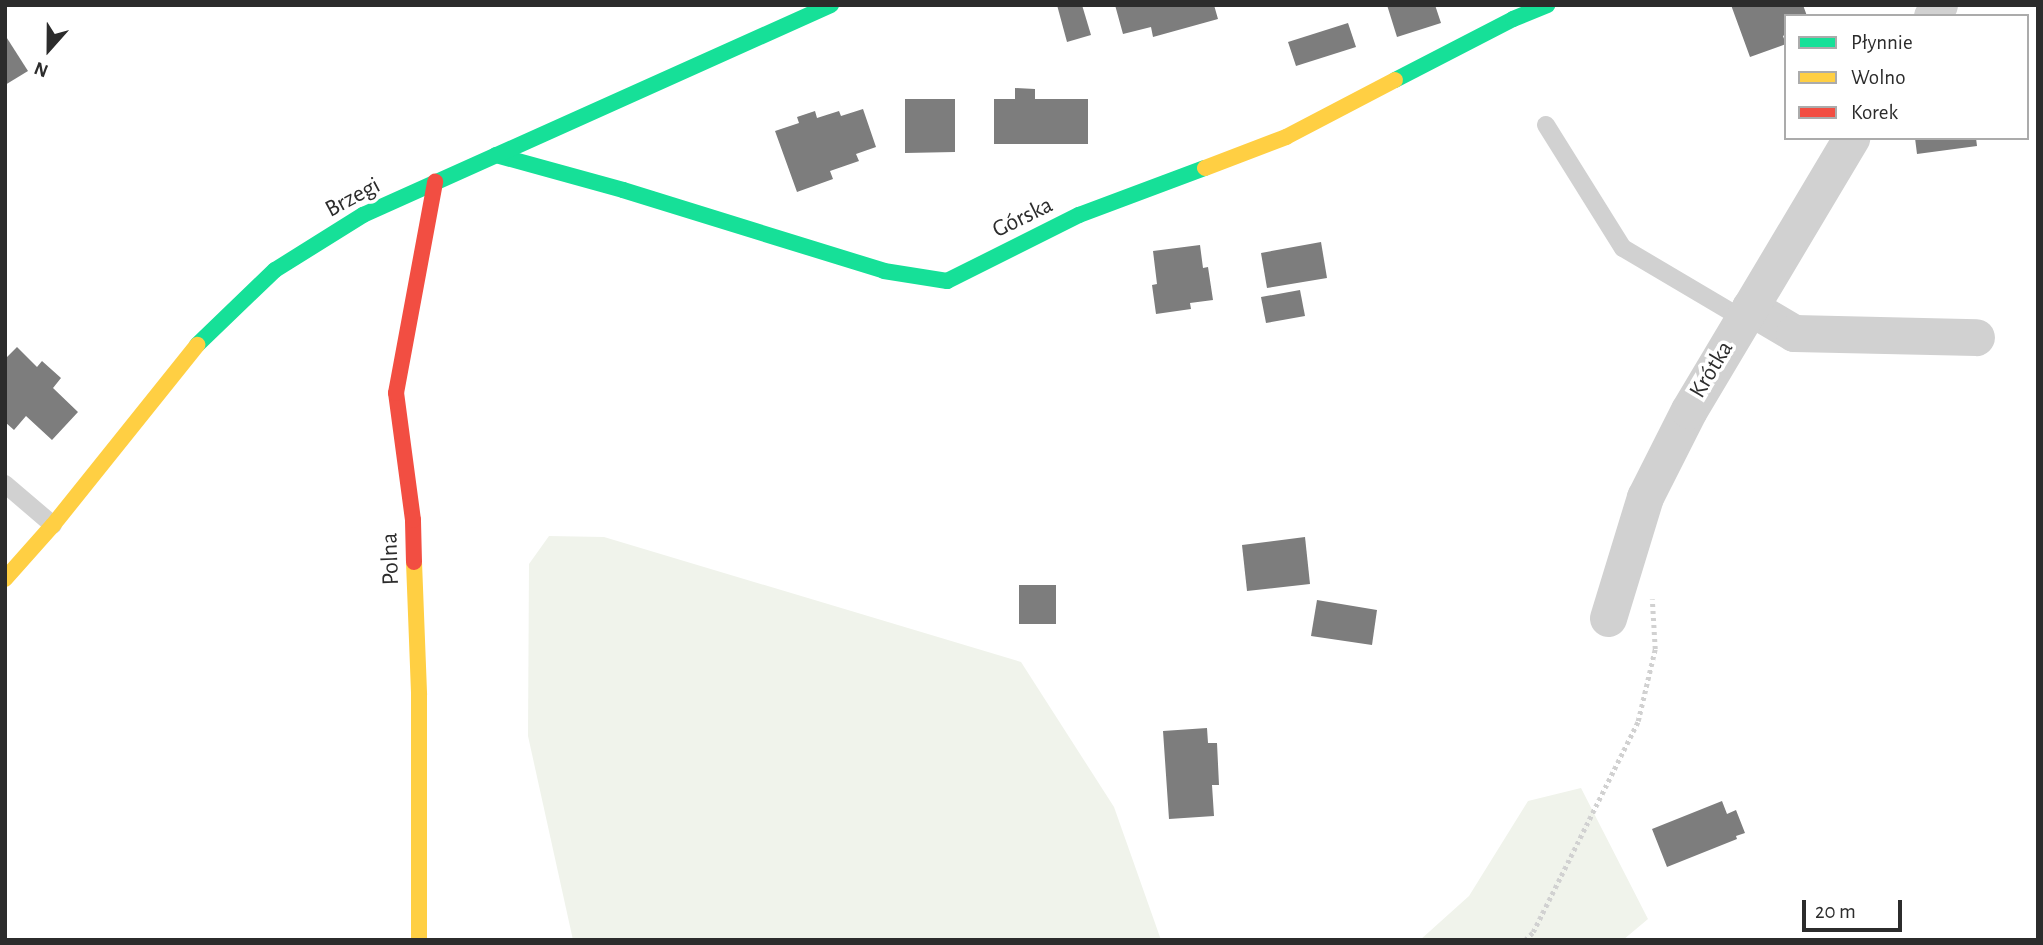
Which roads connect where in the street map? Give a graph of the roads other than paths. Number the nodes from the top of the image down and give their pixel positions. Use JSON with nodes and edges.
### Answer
{"nodes":[{"id":1,"x":831,"y":5,"type":"edge"},
{"id":2,"x":1547,"y":5,"type":"edge"},
{"id":3,"x":1546,"y":125,"type":"dead end"},
{"id":4,"x":1850,"y":140,"type":"edge"},
{"id":5,"x":496,"y":155,"type":"junction"},
{"id":6,"x":435,"y":182,"type":"junction"},
{"id":7,"x":1747,"y":312,"type":"junction"},
{"id":8,"x":1976,"y":337,"type":"dead end"},
{"id":9,"x":5,"y":484,"type":"edge"},
{"id":10,"x":52,"y":525,"type":"junction"},
{"id":11,"x":5,"y":579,"type":"edge"},
{"id":12,"x":1608,"y":618,"type":"dead end"},
{"id":13,"x":419,"y":940,"type":"edge"}],
"edges":[{"from":1,"to":5,"type":"street","name":"Brzegi"},
{"from":2,"to":5,"type":"street","name":"Górska"},
{"from":3,"to":7,"type":"lane"},
{"from":4,"to":7,"type":"street","name":"Krótka"},
{"from":5,"to":6,"type":"street","name":"Brzegi"},
{"from":6,"to":10,"type":"street","name":"Brzegi"},
{"from":6,"to":13,"type":"street","name":"Polna"},
{"from":7,"to":8,"type":"street"},
{"from":7,"to":12,"type":"street","name":"Krótka"},
{"from":9,"to":10,"type":"lane"},
{"from":10,"to":11,"type":"street","name":"Brzegi"}]}
